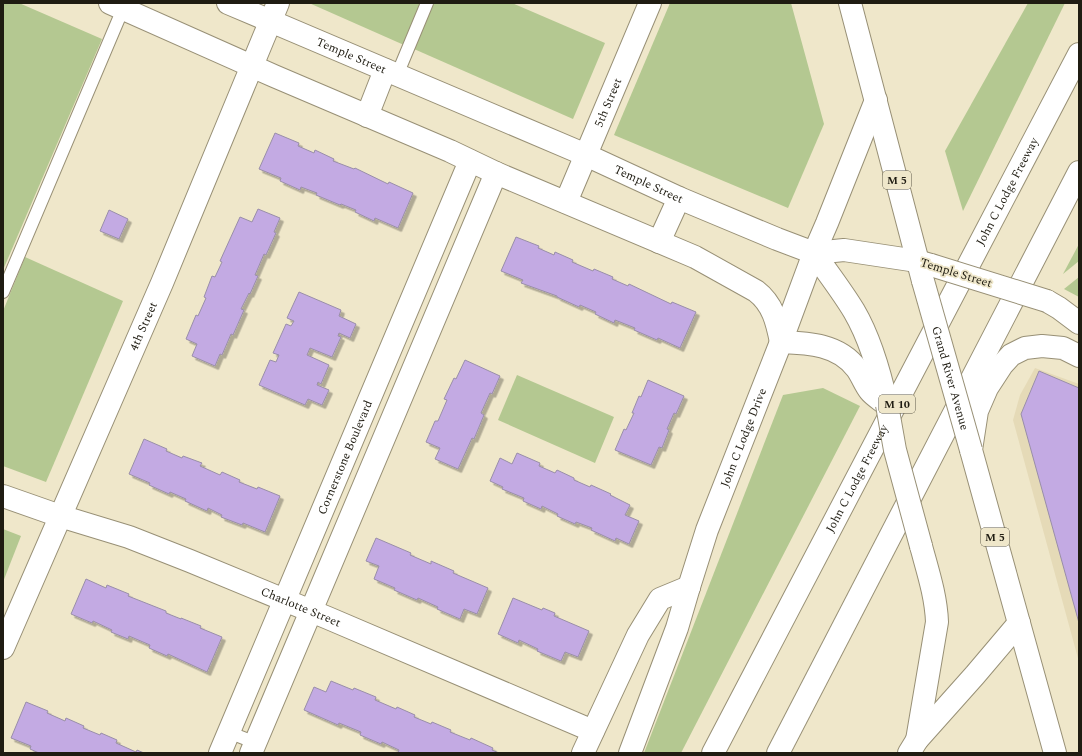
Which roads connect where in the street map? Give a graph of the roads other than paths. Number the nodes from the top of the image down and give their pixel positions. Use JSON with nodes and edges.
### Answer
{"nodes":[{"id":1,"x":228,"y":3,"type":"edge"},
{"id":2,"x":427,"y":3,"type":"edge"},
{"id":3,"x":650,"y":3,"type":"edge"},
{"id":4,"x":850,"y":3,"type":"edge"},
{"id":5,"x":119,"y":5,"type":"edge"},
{"id":6,"x":274,"y":12,"type":"edge"},
{"id":7,"x":1079,"y":54,"type":"edge"},
{"id":8,"x":252,"y":66,"type":"junction"},
{"id":9,"x":391,"y":72,"type":"junction"},
{"id":10,"x":876,"y":100,"type":"junction"},
{"id":11,"x":366,"y":116,"type":"junction"},
{"id":12,"x":586,"y":155,"type":"junction"},
{"id":13,"x":470,"y":161,"type":"junction"},
{"id":14,"x":1079,"y":172,"type":"edge"},
{"id":15,"x":496,"y":173,"type":"junction"},
{"id":16,"x":678,"y":198,"type":"junction"},
{"id":17,"x":566,"y":202,"type":"junction"},
{"id":18,"x":659,"y":242,"type":"junction"},
{"id":19,"x":814,"y":253,"type":"junction"},
{"id":20,"x":924,"y":269,"type":"junction"},
{"id":21,"x":3,"y":292,"type":"edge"},
{"id":22,"x":1079,"y":323,"type":"edge"},
{"id":23,"x":781,"y":342,"type":"junction"},
{"id":24,"x":1079,"y":356,"type":"edge"},
{"id":25,"x":887,"y":405,"type":"junction"},
{"id":26,"x":971,"y":450,"type":"junction"},
{"id":27,"x":3,"y":496,"type":"edge"},
{"id":28,"x":60,"y":516,"type":"junction"},
{"id":29,"x":689,"y":587,"type":"junction"},
{"id":30,"x":284,"y":601,"type":"junction"},
{"id":31,"x":311,"y":611,"type":"junction"},
{"id":32,"x":1019,"y":623,"type":"junction"},
{"id":33,"x":3,"y":648,"type":"edge"},
{"id":34,"x":593,"y":731,"type":"junction"},
{"id":35,"x":228,"y":732,"type":"junction"},
{"id":36,"x":913,"y":747,"type":"edge"},
{"id":37,"x":254,"y":748,"type":"edge"},
{"id":38,"x":220,"y":753,"type":"edge"},
{"id":39,"x":583,"y":753,"type":"edge"},
{"id":40,"x":630,"y":753,"type":"edge"},
{"id":41,"x":713,"y":753,"type":"edge"},
{"id":42,"x":778,"y":753,"type":"edge"},
{"id":43,"x":1054,"y":753,"type":"edge"}],
"edges":[{"from":1,"to":6,"type":"main road","name":"Temple Street"},
{"from":2,"to":9,"type":"lane"},
{"from":3,"to":12,"type":"main road","name":"5th Street"},
{"from":4,"to":10,"type":"main road","name":"Grand River Avenue","number":"M 5"},
{"from":5,"to":8,"type":"main road"},
{"from":5,"to":21,"type":"lane"},
{"from":6,"to":8,"type":"main road","name":"4th Street"},
{"from":6,"to":9,"type":"main road","name":"Temple Street"},
{"from":7,"to":41,"type":"main road","name":"John C Lodge Freeway","number":"M 10"},
{"from":8,"to":11,"type":"main road"},
{"from":8,"to":28,"type":"main road","name":"4th Street"},
{"from":9,"to":11,"type":"main road"},
{"from":9,"to":12,"type":"main road","name":"Temple Street"},
{"from":10,"to":19,"type":"main road","name":"John C Lodge Drive"},
{"from":10,"to":20,"type":"main road","name":"Grand River Avenue","number":"M 5"},
{"from":11,"to":13,"type":"main road"},
{"from":12,"to":16,"type":"main road","name":"Temple Street"},
{"from":12,"to":17,"type":"main road","name":"5th Street"},
{"from":13,"to":15,"type":"main road"},
{"from":13,"to":30,"type":"main road","name":"Cornerstone Boulevard"},
{"from":14,"to":42,"type":"main road"},
{"from":15,"to":17,"type":"main road"},
{"from":15,"to":31,"type":"main road"},
{"from":16,"to":18,"type":"main road"},
{"from":16,"to":19,"type":"main road","name":"Temple Street"},
{"from":17,"to":18,"type":"main road"},
{"from":18,"to":23,"type":"main road"},
{"from":19,"to":20,"type":"main road","name":"Temple Street"},
{"from":19,"to":23,"type":"main road","name":"John C Lodge Drive"},
{"from":19,"to":25,"type":"main road"},
{"from":20,"to":22,"type":"main road","name":"Temple Street","bridge":true},
{"from":20,"to":26,"type":"main road","name":"Grand River Avenue","number":"M 5","bridge":true},
{"from":23,"to":25,"type":"main road"},
{"from":23,"to":29,"type":"main road","name":"John C Lodge Drive"},
{"from":24,"to":26,"type":"main road"},
{"from":25,"to":36,"type":"main road","bridge":true},
{"from":26,"to":32,"type":"main road","name":"Grand River Avenue","number":"M 5"},
{"from":27,"to":28,"type":"main road","name":"Charlotte Street"},
{"from":28,"to":30,"type":"main road","name":"Charlotte Street"},
{"from":28,"to":33,"type":"main road","name":"4th Street"},
{"from":29,"to":34,"type":"main road"},
{"from":29,"to":40,"type":"main road","name":"John C Lodge Drive"},
{"from":30,"to":31,"type":"main road","name":"Charlotte Street"},
{"from":30,"to":35,"type":"main road","name":"Cornerstone Boulevard"},
{"from":31,"to":34,"type":"main road","name":"Charlotte Street"},
{"from":31,"to":37,"type":"main road"},
{"from":32,"to":36,"type":"main road"},
{"from":32,"to":43,"type":"main road","name":"Grand River Avenue","number":"M 5"},
{"from":34,"to":39,"type":"main road"},
{"from":35,"to":37,"type":"lane"},
{"from":35,"to":38,"type":"main road","name":"Cornerstone Boulevard"}]}
